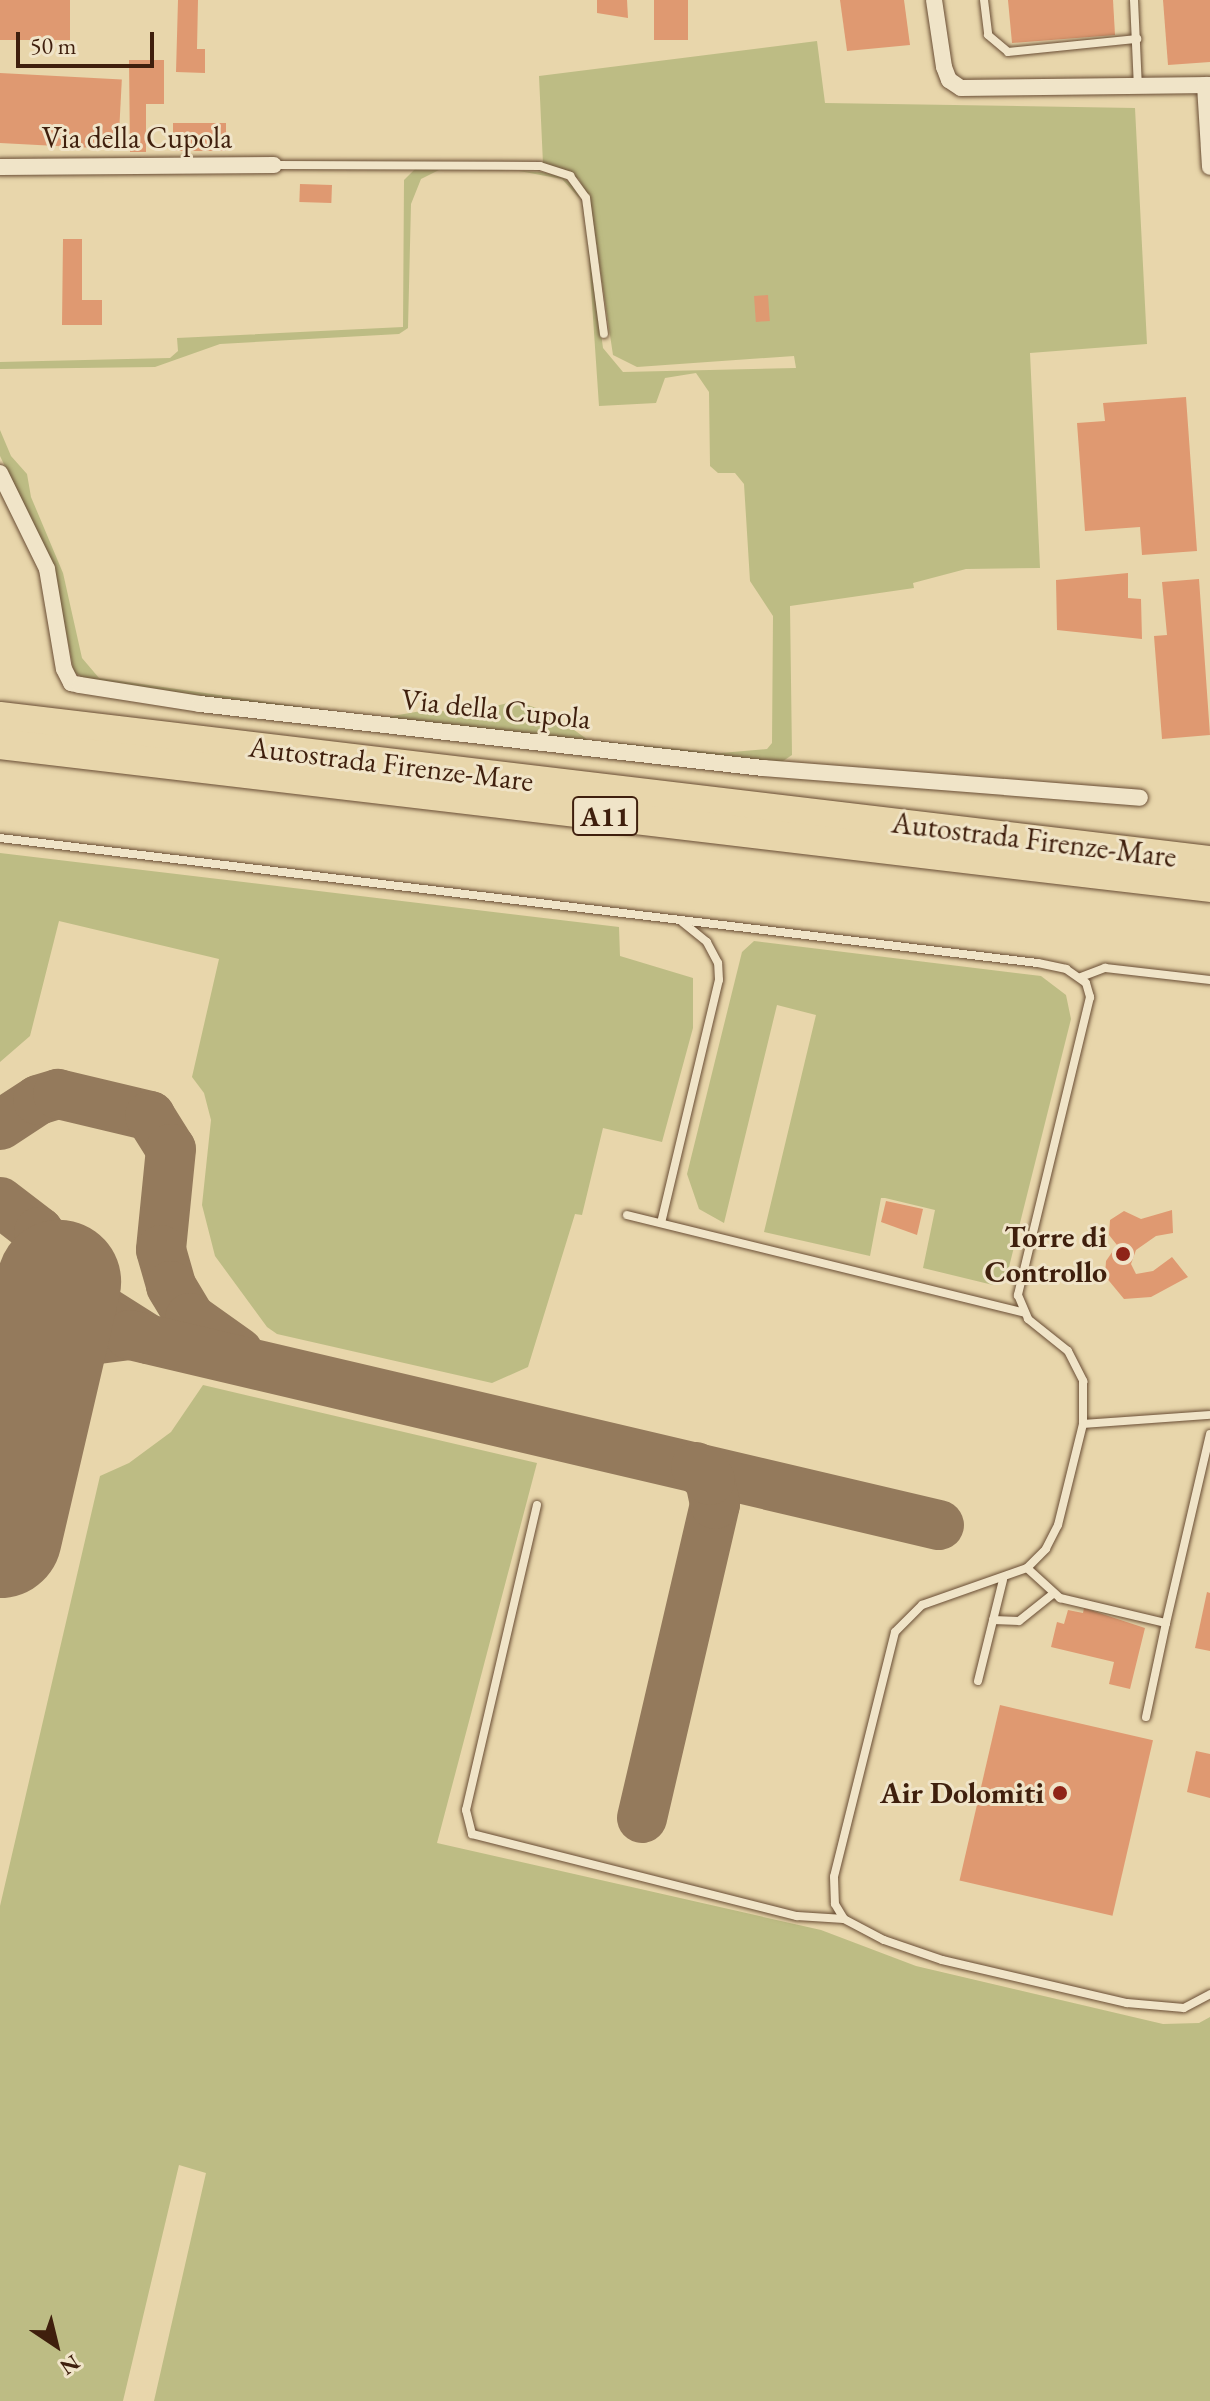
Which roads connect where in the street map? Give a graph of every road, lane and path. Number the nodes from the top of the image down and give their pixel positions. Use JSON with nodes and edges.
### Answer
{"nodes":[{"id":1,"x":934,"y":0,"type":"edge"},
{"id":2,"x":984,"y":0,"type":"edge"},
{"id":3,"x":1134,"y":0,"type":"edge"},
{"id":4,"x":1137,"y":39,"type":"junction"},
{"id":5,"x":1207,"y":85,"type":"edge"},
{"id":6,"x":1138,"y":88,"type":"junction"},
{"id":7,"x":274,"y":165,"type":"joint"},
{"id":8,"x":0,"y":167,"type":"edge"},
{"id":9,"x":1210,"y":167,"type":"edge"},
{"id":10,"x":604,"y":334,"type":"dead end"},
{"id":11,"x":0,"y":473,"type":"edge"},
{"id":12,"x":0,"y":717,"type":"edge"},
{"id":13,"x":0,"y":744,"type":"edge"},
{"id":14,"x":1140,"y":798,"type":"dead end"},
{"id":15,"x":0,"y":838,"type":"edge"},
{"id":16,"x":1210,"y":861,"type":"edge"},
{"id":17,"x":1210,"y":887,"type":"edge"},
{"id":18,"x":677,"y":920,"type":"junction"},
{"id":19,"x":1081,"y":977,"type":"junction"},
{"id":20,"x":1210,"y":980,"type":"edge"},
{"id":21,"x":627,"y":1215,"type":"dead end"},
{"id":22,"x":661,"y":1223,"type":"junction"},
{"id":23,"x":1023,"y":1312,"type":"junction"},
{"id":24,"x":1210,"y":1415,"type":"edge"},
{"id":25,"x":1083,"y":1424,"type":"junction"},
{"id":26,"x":1210,"y":1434,"type":"edge"},
{"id":27,"x":537,"y":1505,"type":"dead end"},
{"id":28,"x":1027,"y":1568,"type":"junction"},
{"id":29,"x":1003,"y":1580,"type":"junction"},
{"id":30,"x":1053,"y":1594,"type":"junction"},
{"id":31,"x":993,"y":1620,"type":"junction"},
{"id":32,"x":1166,"y":1623,"type":"junction"},
{"id":33,"x":978,"y":1681,"type":"dead end"},
{"id":34,"x":1146,"y":1717,"type":"dead end"},
{"id":35,"x":844,"y":1919,"type":"junction"},
{"id":36,"x":1210,"y":1994,"type":"edge"}],
"edges":[{"from":1,"to":6,"type":"street"},
{"from":2,"to":4,"type":"lane"},
{"from":3,"to":4,"type":"lane"},
{"from":4,"to":6,"type":"lane"},
{"from":5,"to":6,"type":"street"},
{"from":5,"to":9,"type":"street"},
{"from":7,"to":8,"type":"street","name":"Via della Cupola"},
{"from":7,"to":10,"type":"lane"},
{"from":11,"to":14,"type":"street","name":"Via della Cupola"},
{"from":12,"to":16,"type":"highway","name":"Autostrada Firenze-Mare","number":"A11"},
{"from":13,"to":17,"type":"highway","name":"Autostrada Firenze-Mare","number":"A11"},
{"from":15,"to":18,"type":"lane"},
{"from":18,"to":19,"type":"lane"},
{"from":18,"to":22,"type":"lane"},
{"from":19,"to":20,"type":"lane"},
{"from":19,"to":23,"type":"lane"},
{"from":21,"to":22,"type":"lane"},
{"from":22,"to":23,"type":"lane"},
{"from":23,"to":25,"type":"lane"},
{"from":24,"to":25,"type":"lane"},
{"from":25,"to":28,"type":"lane"},
{"from":26,"to":32,"type":"lane"},
{"from":27,"to":35,"type":"lane"},
{"from":28,"to":29,"type":"lane"},
{"from":28,"to":30,"type":"lane"},
{"from":29,"to":31,"type":"lane"},
{"from":29,"to":35,"type":"lane"},
{"from":30,"to":31,"type":"lane"},
{"from":30,"to":32,"type":"lane"},
{"from":31,"to":33,"type":"lane"},
{"from":32,"to":34,"type":"lane"},
{"from":35,"to":36,"type":"lane"}]}
